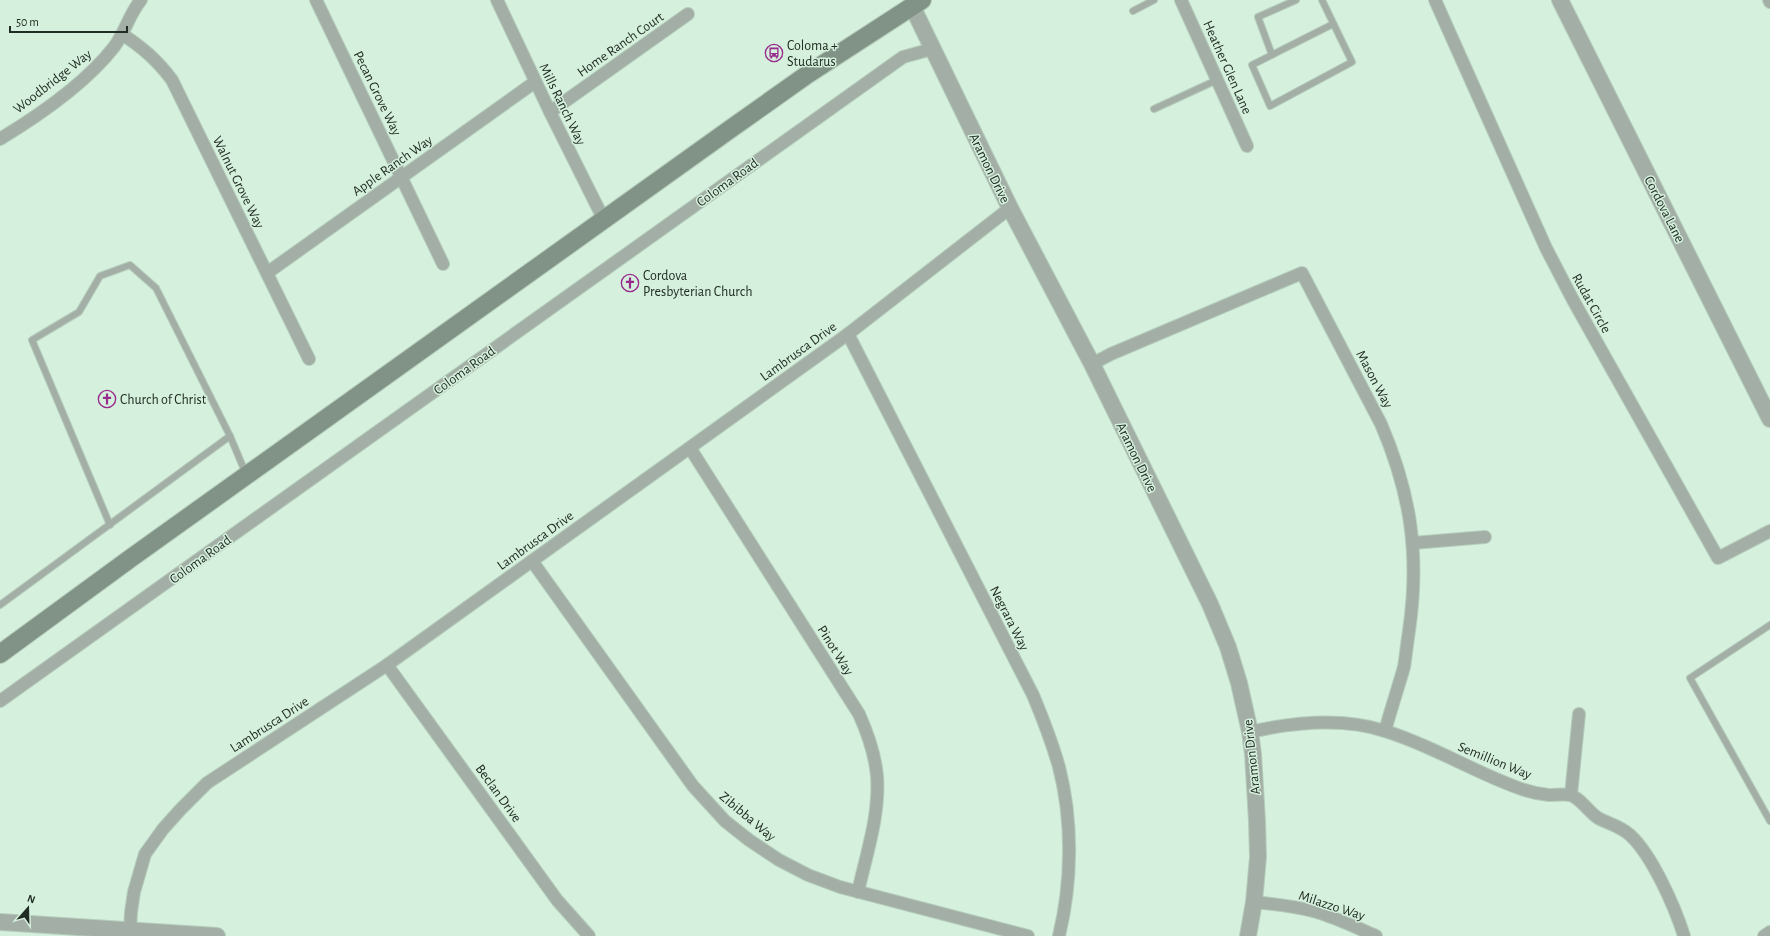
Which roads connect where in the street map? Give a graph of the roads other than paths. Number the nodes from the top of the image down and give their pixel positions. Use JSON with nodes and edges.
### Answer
{"nodes":[{"id":1,"x":141,"y":0,"type":"edge"},
{"id":2,"x":316,"y":0,"type":"edge"},
{"id":3,"x":498,"y":0,"type":"edge"},
{"id":4,"x":1154,"y":0,"type":"edge"},
{"id":5,"x":1181,"y":0,"type":"edge"},
{"id":6,"x":1296,"y":0,"type":"edge"},
{"id":7,"x":1322,"y":0,"type":"edge"},
{"id":8,"x":1435,"y":0,"type":"edge"},
{"id":9,"x":1560,"y":0,"type":"edge"},
{"id":10,"x":914,"y":2,"type":"edge"},
{"id":11,"x":1133,"y":11,"type":"dead end"},
{"id":12,"x":688,"y":14,"type":"dead end"},
{"id":13,"x":1333,"y":24,"type":"junction"},
{"id":14,"x":122,"y":34,"type":"junction"},
{"id":15,"x":932,"y":48,"type":"junction"},
{"id":16,"x":1272,"y":55,"type":"junction"},
{"id":17,"x":1217,"y":80,"type":"junction"},
{"id":18,"x":535,"y":82,"type":"junction"},
{"id":19,"x":1154,"y":109,"type":"dead end"},
{"id":20,"x":550,"y":112,"type":"junction"},
{"id":21,"x":0,"y":139,"type":"edge"},
{"id":22,"x":1247,"y":146,"type":"dead end"},
{"id":23,"x":401,"y":177,"type":"junction"},
{"id":24,"x":1010,"y":208,"type":"junction"},
{"id":25,"x":604,"y":220,"type":"junction"},
{"id":26,"x":443,"y":264,"type":"dead end"},
{"id":27,"x":267,"y":273,"type":"junction"},
{"id":28,"x":848,"y":334,"type":"junction"},
{"id":29,"x":309,"y":360,"type":"dead end"},
{"id":30,"x":1092,"y":364,"type":"junction"},
{"id":31,"x":1770,"y":419,"type":"edge"},
{"id":32,"x":230,"y":436,"type":"junction"},
{"id":33,"x":690,"y":448,"type":"junction"},
{"id":34,"x":246,"y":476,"type":"junction"},
{"id":35,"x":110,"y":525,"type":"junction"},
{"id":36,"x":1770,"y":531,"type":"edge"},
{"id":37,"x":1485,"y":537,"type":"dead end"},
{"id":38,"x":1413,"y":543,"type":"junction"},
{"id":39,"x":532,"y":561,"type":"junction"},
{"id":40,"x":0,"y":605,"type":"edge"},
{"id":41,"x":1770,"y":625,"type":"edge"},
{"id":42,"x":0,"y":654,"type":"edge"},
{"id":43,"x":387,"y":665,"type":"junction"},
{"id":44,"x":0,"y":701,"type":"edge"},
{"id":45,"x":1579,"y":714,"type":"dead end"},
{"id":46,"x":1384,"y":731,"type":"junction"},
{"id":47,"x":1250,"y":732,"type":"junction"},
{"id":48,"x":1571,"y":795,"type":"junction"},
{"id":49,"x":1770,"y":821,"type":"edge"},
{"id":50,"x":858,"y":892,"type":"junction"},
{"id":51,"x":1254,"y":902,"type":"junction"},
{"id":52,"x":0,"y":922,"type":"edge"},
{"id":53,"x":35,"y":930,"type":"edge"},
{"id":54,"x":130,"y":930,"type":"junction"},
{"id":55,"x":1770,"y":932,"type":"edge"},
{"id":56,"x":217,"y":936,"type":"edge"},
{"id":57,"x":589,"y":936,"type":"edge"},
{"id":58,"x":1028,"y":936,"type":"edge"},
{"id":59,"x":1059,"y":936,"type":"edge"},
{"id":60,"x":1248,"y":936,"type":"edge"},
{"id":61,"x":1376,"y":936,"type":"edge"},
{"id":62,"x":1684,"y":936,"type":"edge"},
{"id":63,"x":1764,"y":936,"type":"edge"}],
"edges":[{"from":1,"to":14,"type":"street","name":"Woodbridge Way"},
{"from":2,"to":23,"type":"street","name":"Pecan Grove Way"},
{"from":3,"to":18,"type":"street","name":"Mills Ranch Way"},
{"from":4,"to":11,"type":"lane"},
{"from":5,"to":17,"type":"street","name":"Heather Glen Lane"},
{"from":6,"to":16,"type":"lane"},
{"from":7,"to":13,"type":"lane"},
{"from":8,"to":36,"type":"street","name":"Rudat Circle"},
{"from":9,"to":31,"type":"street","name":"Cordova Lane"},
{"from":10,"to":15,"type":"street","name":"Aramon Drive"},
{"from":10,"to":25,"type":"main road"},
{"from":12,"to":20,"type":"street","name":"Home Ranch Court"},
{"from":13,"to":16,"type":"lane"},
{"from":13,"to":16,"type":"lane"},
{"from":14,"to":21,"type":"street","name":"Woodbridge Way"},
{"from":14,"to":27,"type":"street","name":"Walnut Grove Way"},
{"from":15,"to":24,"type":"street","name":"Aramon Drive"},
{"from":15,"to":44,"type":"street","name":"Coloma Road"},
{"from":17,"to":19,"type":"lane"},
{"from":17,"to":22,"type":"street","name":"Heather Glen Lane"},
{"from":18,"to":20,"type":"street","name":"Mills Ranch Way"},
{"from":18,"to":23,"type":"street","name":"Apple Ranch Way"},
{"from":20,"to":25,"type":"street","name":"Mills Ranch Way"},
{"from":23,"to":26,"type":"street","name":"Pecan Grove Way"},
{"from":23,"to":27,"type":"street","name":"Apple Ranch Way"},
{"from":24,"to":28,"type":"street","name":"Lambrusca Drive"},
{"from":24,"to":30,"type":"street","name":"Aramon Drive"},
{"from":25,"to":34,"type":"main road"},
{"from":27,"to":29,"type":"street","name":"Walnut Grove Way"},
{"from":28,"to":33,"type":"street","name":"Lambrusca Drive"},
{"from":28,"to":59,"type":"street","name":"Negrara Way"},
{"from":30,"to":38,"type":"street","name":"Mason Way"},
{"from":30,"to":47,"type":"street","name":"Aramon Drive"},
{"from":32,"to":34,"type":"lane"},
{"from":32,"to":35,"type":"lane"},
{"from":32,"to":35,"type":"lane"},
{"from":33,"to":39,"type":"street","name":"Lambrusca Drive"},
{"from":33,"to":50,"type":"street","name":"Pinot Way"},
{"from":34,"to":42,"type":"main road"},
{"from":35,"to":40,"type":"lane"},
{"from":37,"to":38,"type":"street"},
{"from":38,"to":46,"type":"street","name":"Mason Way"},
{"from":39,"to":43,"type":"street","name":"Lambrusca Drive"},
{"from":39,"to":50,"type":"street","name":"Zibibba Way"},
{"from":41,"to":49,"type":"lane"},
{"from":43,"to":54,"type":"street","name":"Lambrusca Drive"},
{"from":43,"to":57,"type":"street","name":"Beclan Drive"},
{"from":45,"to":48,"type":"street"},
{"from":46,"to":47,"type":"street","name":"Semillion Way"},
{"from":46,"to":48,"type":"street","name":"Semillion Way"},
{"from":47,"to":51,"type":"street","name":"Aramon Drive"},
{"from":48,"to":62,"type":"street"},
{"from":50,"to":58,"type":"street","name":"Zibibba Way"},
{"from":51,"to":60,"type":"street","name":"Aramon Drive"},
{"from":51,"to":61,"type":"street","name":"Milazzo Way"},
{"from":52,"to":53,"type":"street"},
{"from":53,"to":54,"type":"street"},
{"from":54,"to":56,"type":"street"},
{"from":55,"to":63,"type":"street"}]}
